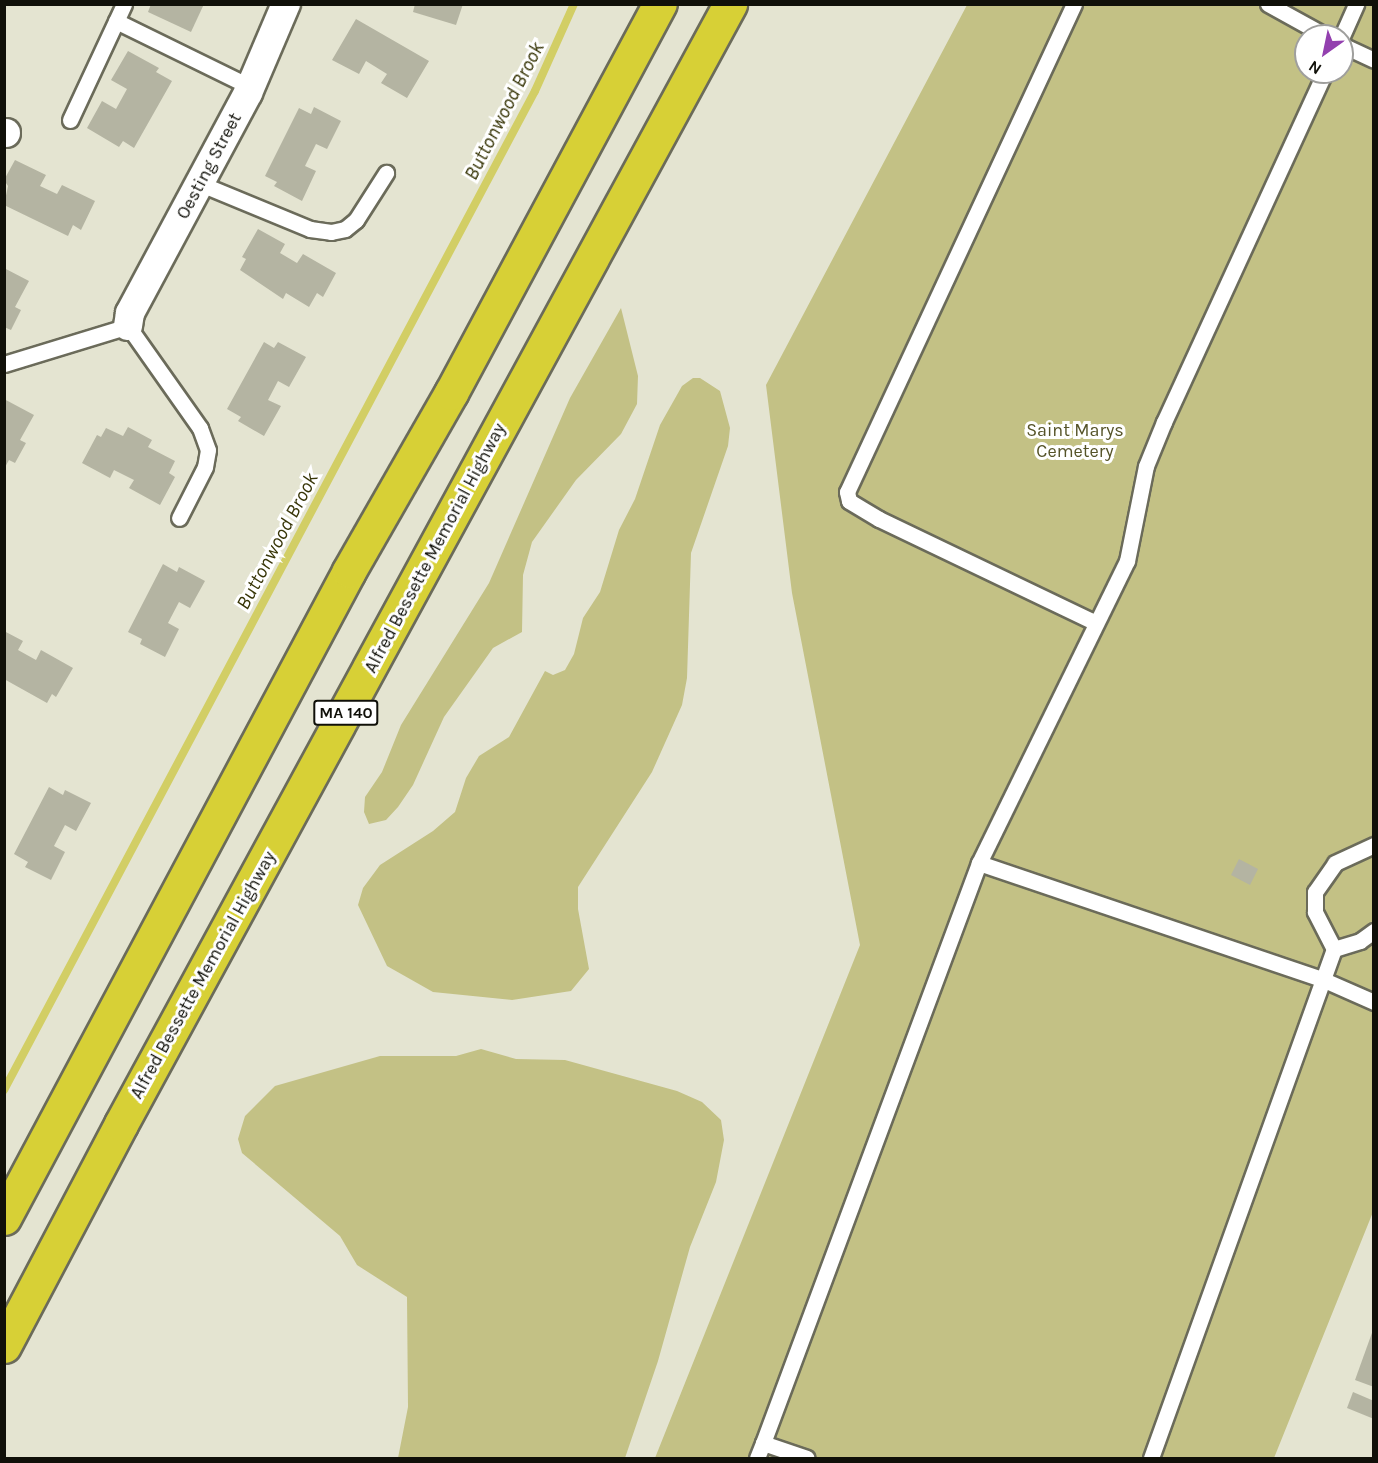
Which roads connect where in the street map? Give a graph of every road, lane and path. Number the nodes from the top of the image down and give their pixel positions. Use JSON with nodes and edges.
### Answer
{"nodes":[{"id":1,"x":123,"y":4,"type":"edge"},
{"id":2,"x":286,"y":4,"type":"edge"},
{"id":3,"x":660,"y":4,"type":"edge"},
{"id":4,"x":730,"y":4,"type":"edge"},
{"id":5,"x":1074,"y":4,"type":"edge"},
{"id":6,"x":1268,"y":4,"type":"edge"},
{"id":7,"x":1356,"y":4,"type":"edge"},
{"id":8,"x":116,"y":21,"type":"junction"},
{"id":9,"x":1304,"y":24,"type":"edge"},
{"id":10,"x":1347,"y":24,"type":"edge"},
{"id":11,"x":1354,"y":51,"type":"edge"},
{"id":12,"x":1374,"y":60,"type":"edge"},
{"id":13,"x":1319,"y":84,"type":"edge"},
{"id":14,"x":251,"y":87,"type":"junction"},
{"id":15,"x":70,"y":120,"type":"dead end"},
{"id":16,"x":386,"y":173,"type":"dead end"},
{"id":17,"x":201,"y":184,"type":"junction"},
{"id":18,"x":128,"y":326,"type":"junction"},
{"id":19,"x":4,"y":364,"type":"edge"},
{"id":20,"x":179,"y":518,"type":"dead end"},
{"id":21,"x":1094,"y":622,"type":"junction"},
{"id":22,"x":1374,"y":845,"type":"edge"},
{"id":23,"x":979,"y":862,"type":"junction"},
{"id":24,"x":1374,"y":931,"type":"edge"},
{"id":25,"x":1334,"y":948,"type":"junction"},
{"id":26,"x":1324,"y":981,"type":"junction"},
{"id":27,"x":1374,"y":1002,"type":"edge"},
{"id":28,"x":4,"y":1218,"type":"edge"},
{"id":29,"x":4,"y":1346,"type":"edge"},
{"id":30,"x":763,"y":1443,"type":"junction"},
{"id":31,"x":757,"y":1458,"type":"edge"},
{"id":32,"x":807,"y":1458,"type":"edge"},
{"id":33,"x":1151,"y":1458,"type":"edge"}],
"edges":[{"from":1,"to":8,"type":"lane"},
{"from":2,"to":14,"type":"street","name":"Oesting Street"},
{"from":3,"to":28,"type":"highway"},
{"from":4,"to":29,"type":"highway","name":"Alfred Bessette Memorial Highway","number":"MA 140"},
{"from":5,"to":21,"type":"lane"},
{"from":6,"to":9,"type":"lane"},
{"from":7,"to":10,"type":"lane"},
{"from":8,"to":14,"type":"lane"},
{"from":8,"to":15,"type":"lane"},
{"from":11,"to":12,"type":"lane"},
{"from":13,"to":21,"type":"lane"},
{"from":14,"to":17,"type":"street","name":"Oesting Street"},
{"from":16,"to":17,"type":"lane"},
{"from":17,"to":18,"type":"street","name":"Oesting Street"},
{"from":18,"to":19,"type":"lane"},
{"from":18,"to":20,"type":"lane"},
{"from":21,"to":23,"type":"lane"},
{"from":22,"to":25,"type":"lane"},
{"from":23,"to":26,"type":"lane"},
{"from":23,"to":30,"type":"lane"},
{"from":24,"to":25,"type":"lane"},
{"from":25,"to":26,"type":"lane"},
{"from":26,"to":27,"type":"lane"},
{"from":26,"to":33,"type":"lane"},
{"from":30,"to":31,"type":"lane"},
{"from":30,"to":32,"type":"lane"}]}
